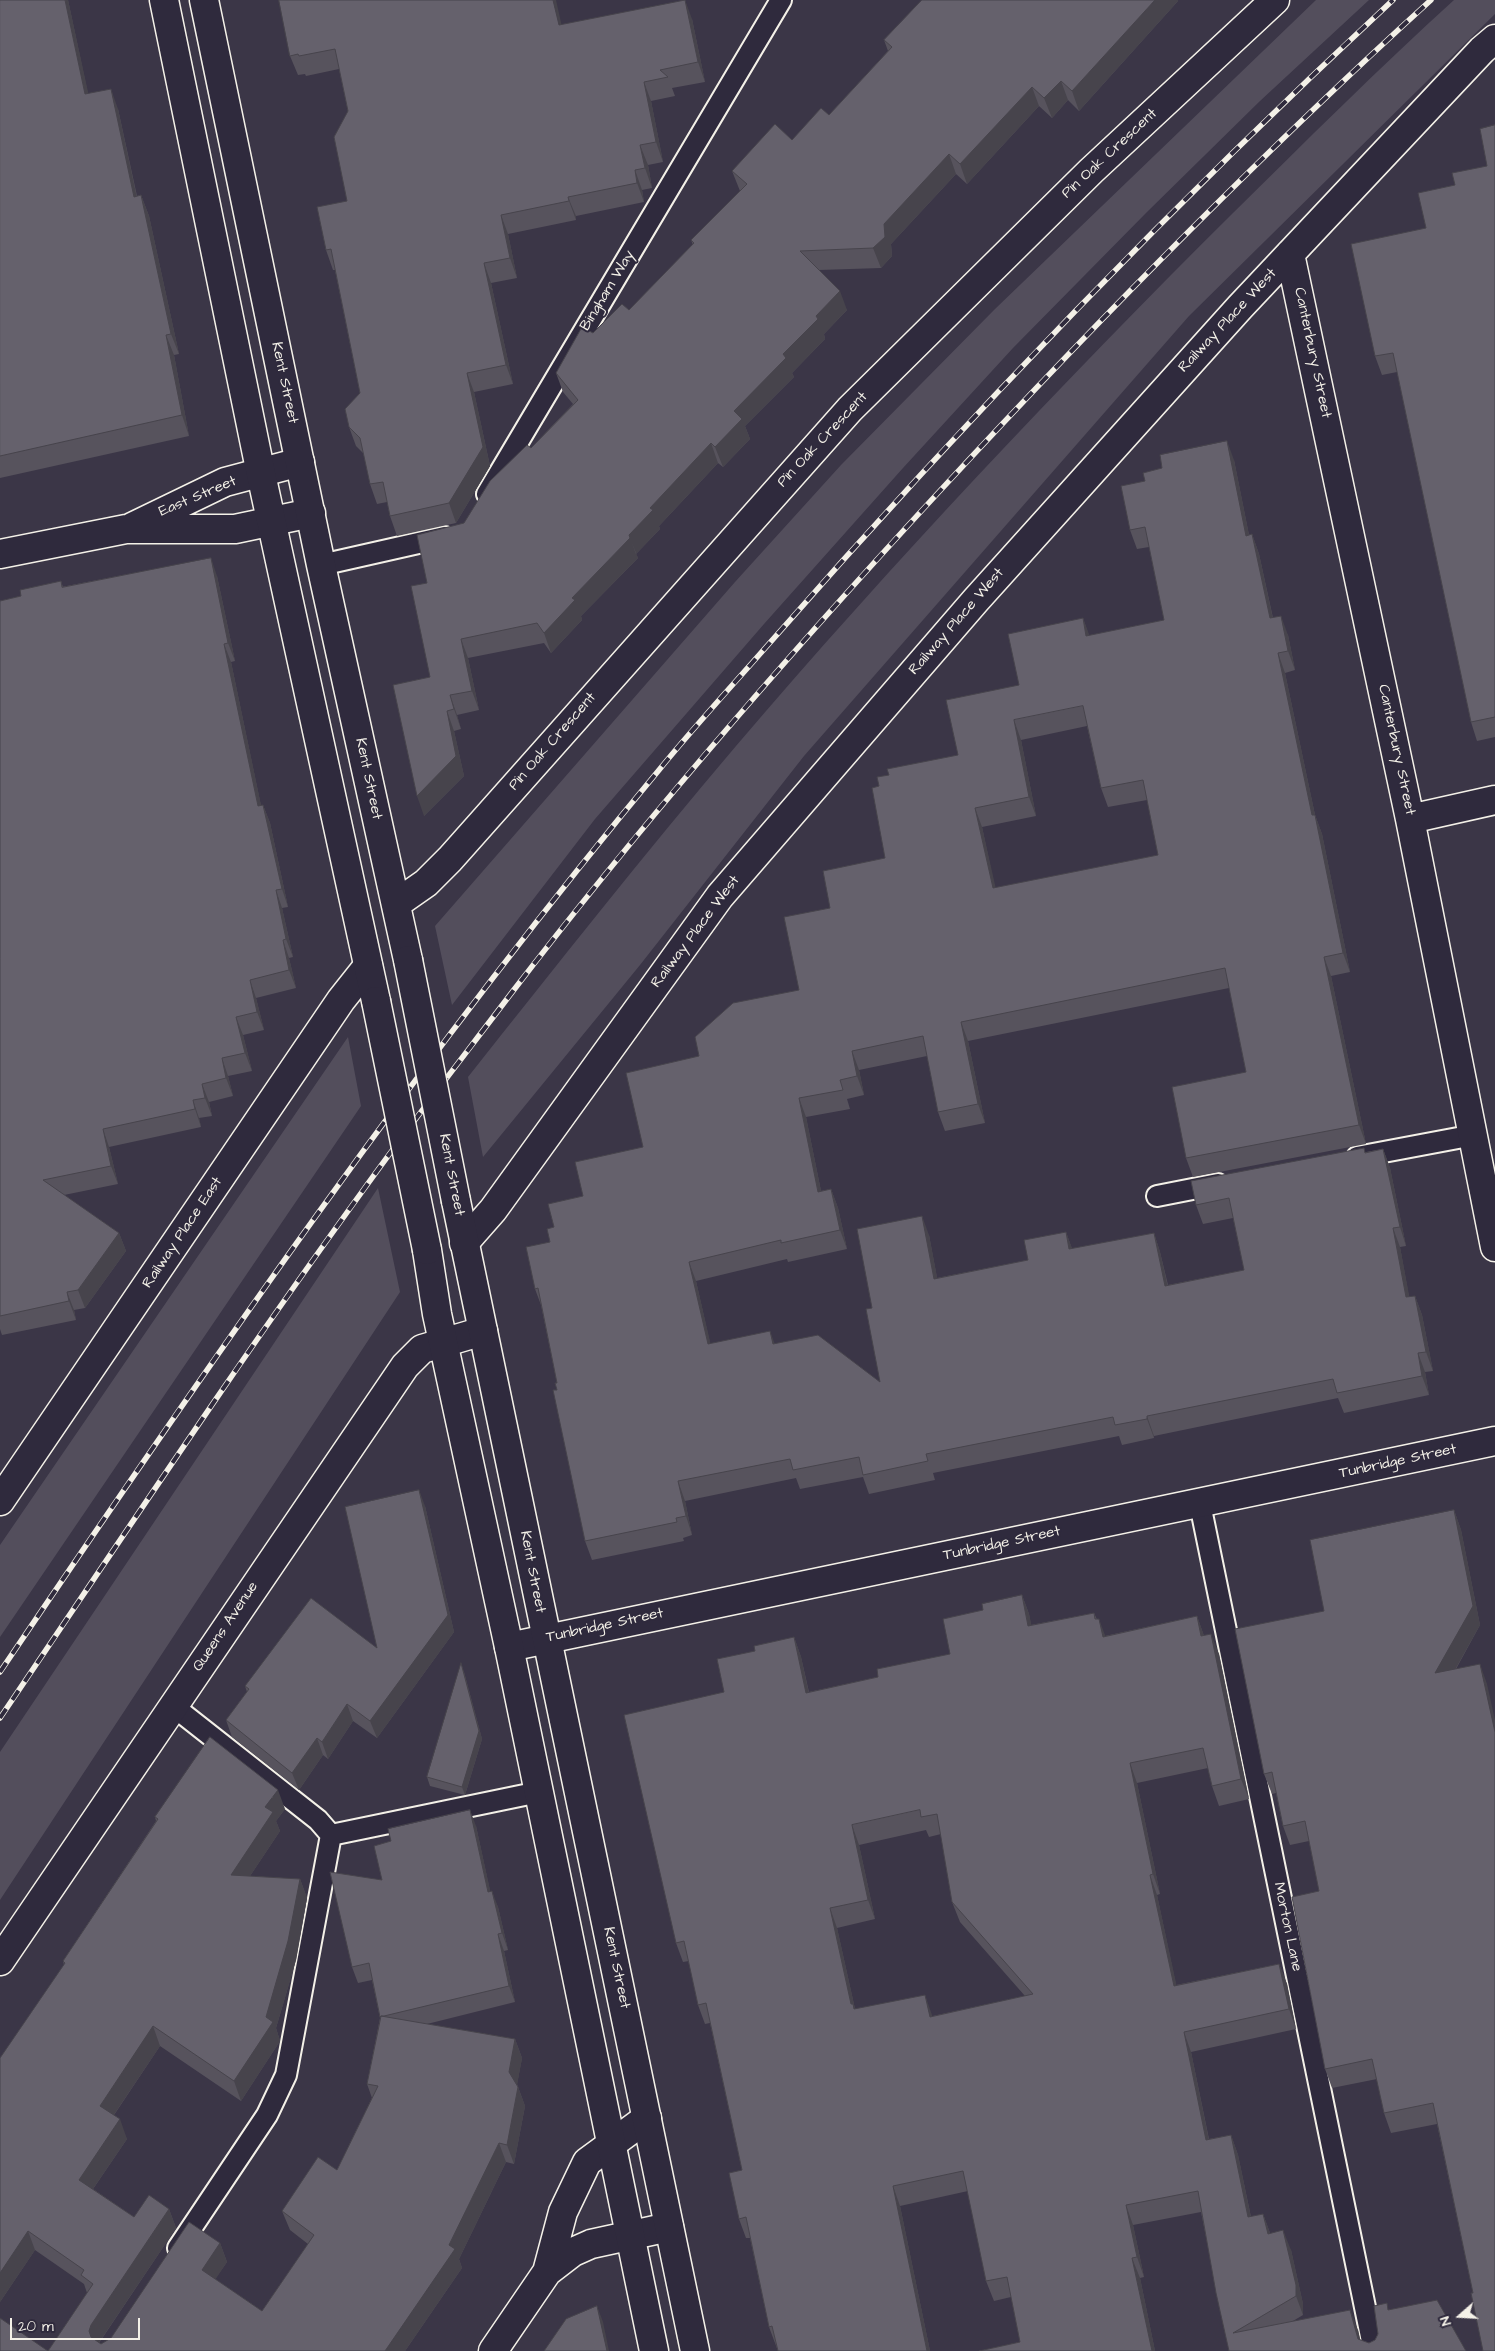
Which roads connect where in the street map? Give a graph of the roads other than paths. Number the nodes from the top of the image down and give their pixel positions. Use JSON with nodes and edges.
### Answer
{"nodes":[{"id":1,"x":164,"y":0,"type":"edge"},
{"id":2,"x":204,"y":0,"type":"edge"},
{"id":3,"x":781,"y":0,"type":"edge"},
{"id":4,"x":1275,"y":0,"type":"edge"},
{"id":5,"x":1495,"y":39,"type":"edge"},
{"id":6,"x":1290,"y":254,"type":"junction"},
{"id":7,"x":300,"y":462,"type":"junction"},
{"id":8,"x":261,"y":474,"type":"junction"},
{"id":9,"x":479,"y":508,"type":"edge"},
{"id":10,"x":310,"y":513,"type":"junction"},
{"id":11,"x":271,"y":521,"type":"junction"},
{"id":12,"x":126,"y":529,"type":"junction"},
{"id":13,"x":464,"y":533,"type":"edge"},
{"id":14,"x":0,"y":554,"type":"edge"},
{"id":15,"x":321,"y":564,"type":"junction"},
{"id":16,"x":1495,"y":800,"type":"edge"},
{"id":17,"x":1410,"y":819,"type":"junction"},
{"id":18,"x":396,"y":904,"type":"junction"},
{"id":19,"x":368,"y":966,"type":"junction"},
{"id":20,"x":1474,"y":1134,"type":"junction"},
{"id":21,"x":1339,"y":1161,"type":"edge"},
{"id":22,"x":1234,"y":1181,"type":"edge"},
{"id":23,"x":1157,"y":1196,"type":"dead end"},
{"id":24,"x":464,"y":1243,"type":"junction"},
{"id":25,"x":1495,"y":1247,"type":"edge"},
{"id":26,"x":483,"y":1331,"type":"junction"},
{"id":27,"x":444,"y":1342,"type":"junction"},
{"id":28,"x":1495,"y":1441,"type":"edge"},
{"id":29,"x":0,"y":1501,"type":"edge"},
{"id":30,"x":1200,"y":1504,"type":"junction"},
{"id":31,"x":546,"y":1639,"type":"junction"},
{"id":32,"x":509,"y":1646,"type":"junction"},
{"id":33,"x":173,"y":1706,"type":"junction"},
{"id":34,"x":539,"y":1792,"type":"junction"},
{"id":35,"x":330,"y":1836,"type":"junction"},
{"id":36,"x":0,"y":1961,"type":"edge"},
{"id":37,"x":647,"y":2118,"type":"junction"},
{"id":38,"x":611,"y":2142,"type":"junction"},
{"id":39,"x":669,"y":2227,"type":"junction"},
{"id":40,"x":630,"y":2235,"type":"junction"},
{"id":41,"x":168,"y":2261,"type":"edge"},
{"id":42,"x":547,"y":2272,"type":"junction"},
{"id":43,"x":493,"y":2351,"type":"edge"},
{"id":44,"x":654,"y":2351,"type":"edge"},
{"id":45,"x":695,"y":2351,"type":"edge"},
{"id":46,"x":1374,"y":2351,"type":"edge"}],
"edges":[{"from":1,"to":8,"type":"street"},
{"from":2,"to":7,"type":"street","name":"Kent Street"},
{"from":3,"to":9,"type":"lane","name":"Bingham Way"},
{"from":4,"to":18,"type":"street","name":"Pin Oak Crescent"},
{"from":5,"to":6,"type":"street","name":"Railway Place West"},
{"from":6,"to":17,"type":"street","name":"Canterbury Street"},
{"from":6,"to":24,"type":"street","name":"Railway Place West"},
{"from":7,"to":8,"type":"street","name":"East Street"},
{"from":7,"to":10,"type":"street","name":"Kent Street"},
{"from":8,"to":11,"type":"street"},
{"from":8,"to":12,"type":"street","name":"East Street"},
{"from":10,"to":11,"type":"street","name":"East Street"},
{"from":10,"to":15,"type":"street","name":"Kent Street"},
{"from":11,"to":12,"type":"street","name":"East Street"},
{"from":11,"to":19,"type":"street"},
{"from":12,"to":14,"type":"street","name":"East Street"},
{"from":13,"to":15,"type":"lane"},
{"from":15,"to":18,"type":"street","name":"Kent Street"},
{"from":16,"to":17,"type":"street"},
{"from":17,"to":20,"type":"street","name":"Canterbury Street"},
{"from":18,"to":24,"type":"street","name":"Kent Street","bridge":true},
{"from":19,"to":27,"type":"street","bridge":true},
{"from":19,"to":29,"type":"street","name":"Railway Place East"},
{"from":20,"to":21,"type":"lane"},
{"from":20,"to":25,"type":"street","name":"Canterbury Street"},
{"from":22,"to":23,"type":"lane"},
{"from":24,"to":26,"type":"street","name":"Kent Street"},
{"from":26,"to":27,"type":"street","name":"Queens Avenue"},
{"from":26,"to":31,"type":"street","name":"Kent Street"},
{"from":27,"to":32,"type":"street"},
{"from":27,"to":33,"type":"street","name":"Queens Avenue"},
{"from":28,"to":30,"type":"street","name":"Tunbridge Street"},
{"from":30,"to":31,"type":"street","name":"Tunbridge Street"},
{"from":30,"to":46,"type":"lane","name":"Morton Lane"},
{"from":31,"to":32,"type":"street","name":"Tunbridge Street"},
{"from":31,"to":37,"type":"street","name":"Kent Street"},
{"from":32,"to":34,"type":"street"},
{"from":33,"to":35,"type":"lane"},
{"from":33,"to":36,"type":"street","name":"Queens Avenue"},
{"from":34,"to":35,"type":"lane"},
{"from":34,"to":38,"type":"street"},
{"from":35,"to":41,"type":"lane"},
{"from":37,"to":38,"type":"street"},
{"from":37,"to":39,"type":"street","name":"Kent Street"},
{"from":38,"to":40,"type":"street"},
{"from":38,"to":42,"type":"street"},
{"from":39,"to":40,"type":"street"},
{"from":39,"to":45,"type":"street","name":"Kent Street"},
{"from":40,"to":42,"type":"street"},
{"from":40,"to":44,"type":"street"},
{"from":42,"to":43,"type":"street"}]}
